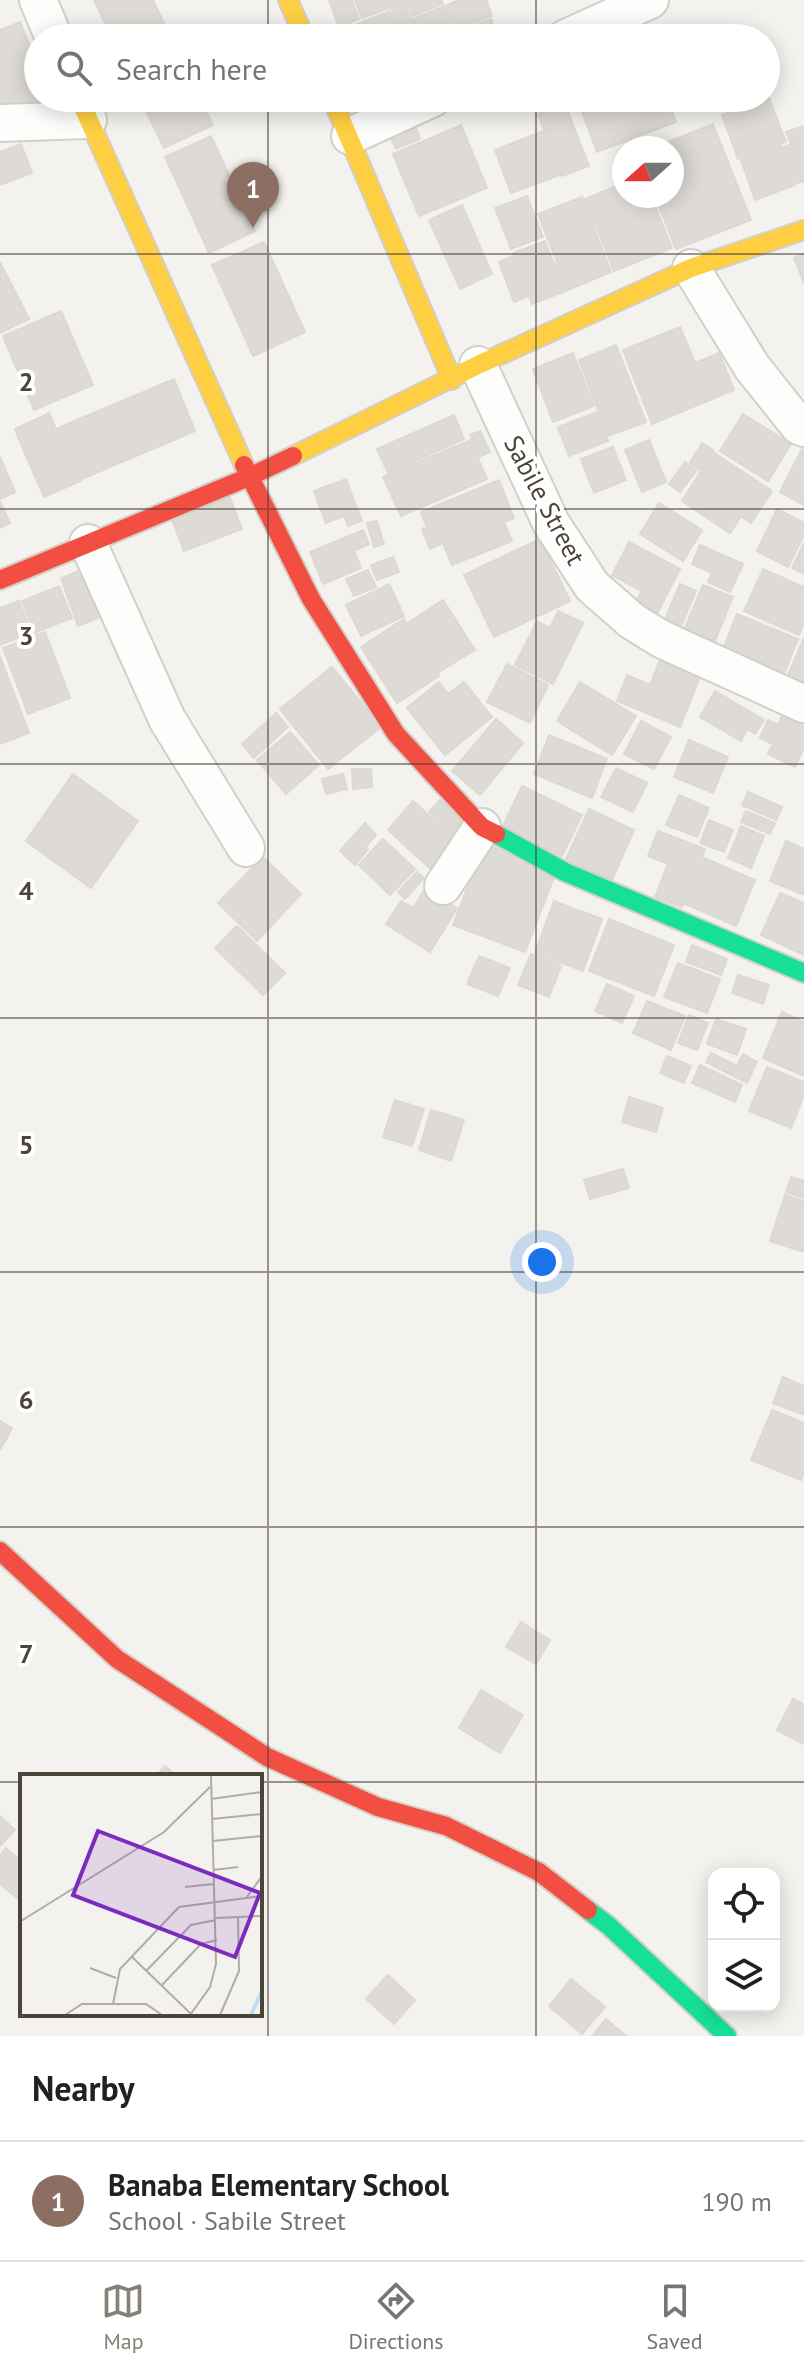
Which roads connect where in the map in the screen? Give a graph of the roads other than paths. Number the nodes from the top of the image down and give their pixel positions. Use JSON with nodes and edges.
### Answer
{"nodes":[{"id":1,"x":38,"y":0,"type":"edge"},
{"id":2,"x":288,"y":0,"type":"edge"},
{"id":3,"x":650,"y":0,"type":"edge"},
{"id":4,"x":606,"y":9,"type":"edge"},
{"id":5,"x":48,"y":24,"type":"edge"},
{"id":6,"x":299,"y":24,"type":"edge"},
{"id":7,"x":585,"y":24,"type":"edge"},
{"id":8,"x":65,"y":112,"type":"edge"},
{"id":9,"x":84,"y":112,"type":"edge"},
{"id":10,"x":339,"y":112,"type":"edge"},
{"id":11,"x":402,"y":112,"type":"edge"},
{"id":12,"x":0,"y":123,"type":"edge"},
{"id":13,"x":350,"y":136,"type":"junction"},
{"id":14,"x":804,"y":230,"type":"edge"},
{"id":15,"x":691,"y":268,"type":"junction"},
{"id":16,"x":465,"y":373,"type":"junction"},
{"id":17,"x":804,"y":428,"type":"edge"},
{"id":18,"x":249,"y":477,"type":"junction"},
{"id":19,"x":88,"y":543,"type":"junction"},
{"id":20,"x":0,"y":580,"type":"edge"},
{"id":21,"x":804,"y":704,"type":"edge"},
{"id":22,"x":482,"y":827,"type":"junction"},
{"id":23,"x":246,"y":848,"type":"dead end"},
{"id":24,"x":443,"y":886,"type":"dead end"},
{"id":25,"x":804,"y":973,"type":"edge"},
{"id":26,"x":0,"y":1551,"type":"edge"},
{"id":27,"x":727,"y":2036,"type":"edge"}],
"edges":[{"from":1,"to":5,"type":"street"},
{"from":2,"to":6,"type":"street"},
{"from":3,"to":4,"type":"street"},
{"from":4,"to":7,"type":"street"},
{"from":8,"to":12,"type":"street"},
{"from":9,"to":18,"type":"street"},
{"from":10,"to":13,"type":"street"},
{"from":11,"to":13,"type":"street"},
{"from":13,"to":16,"type":"street"},
{"from":14,"to":15,"type":"street"},
{"from":15,"to":16,"type":"street"},
{"from":15,"to":17,"type":"street"},
{"from":16,"to":18,"type":"street"},
{"from":16,"to":21,"type":"street","name":"Sabile Street"},
{"from":18,"to":19,"type":"street"},
{"from":18,"to":22,"type":"street"},
{"from":19,"to":20,"type":"street"},
{"from":19,"to":23,"type":"street"},
{"from":22,"to":24,"type":"street"},
{"from":22,"to":25,"type":"street"},
{"from":26,"to":27,"type":"street"}]}
